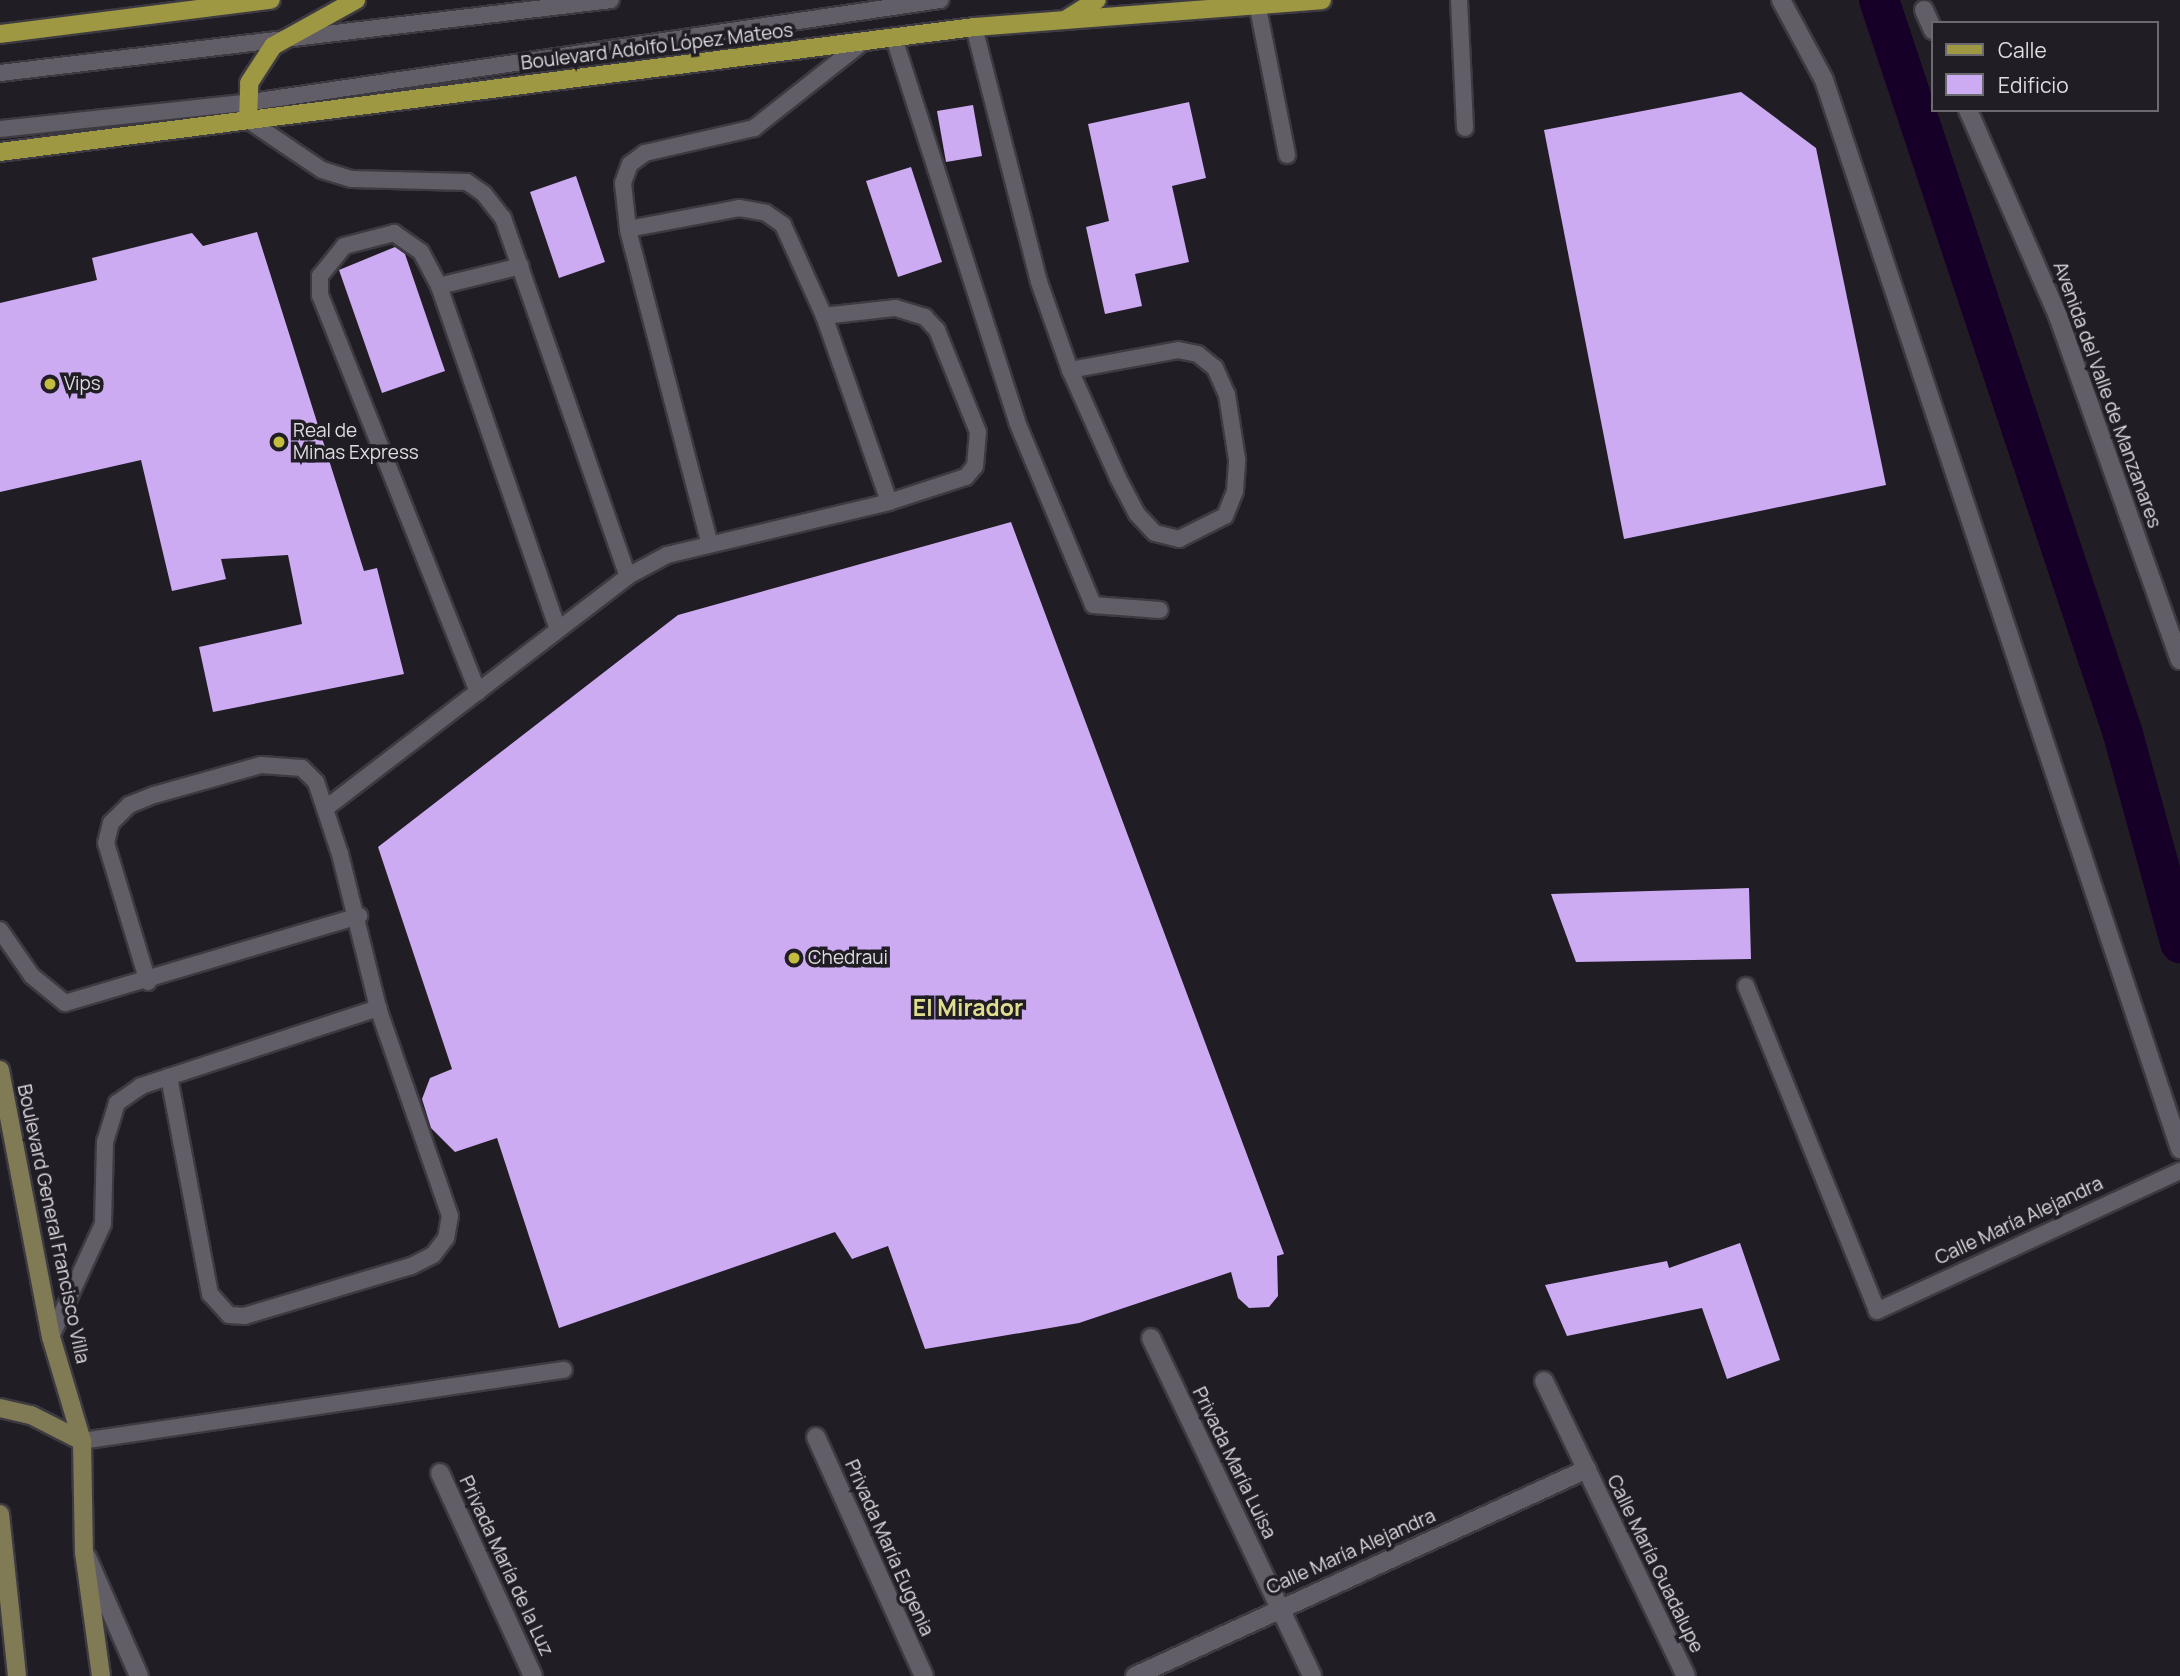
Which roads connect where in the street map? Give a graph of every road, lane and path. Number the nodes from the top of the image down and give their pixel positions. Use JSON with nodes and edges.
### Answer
{"nodes":[{"id":1,"x":271,"y":0,"type":"edge"},
{"id":2,"x":356,"y":0,"type":"edge"},
{"id":3,"x":611,"y":0,"type":"edge"},
{"id":4,"x":940,"y":0,"type":"edge"},
{"id":5,"x":1097,"y":0,"type":"edge"},
{"id":6,"x":1322,"y":0,"type":"edge"},
{"id":7,"x":1459,"y":0,"type":"edge"},
{"id":8,"x":1782,"y":0,"type":"edge"},
{"id":9,"x":1257,"y":1,"type":"edge"},
{"id":10,"x":175,"y":5,"type":"edge"},
{"id":11,"x":1924,"y":10,"type":"dead end"},
{"id":12,"x":1062,"y":21,"type":"junction"},
{"id":13,"x":974,"y":27,"type":"junction"},
{"id":14,"x":1932,"y":28,"type":"edge"},
{"id":15,"x":0,"y":34,"type":"edge"},
{"id":16,"x":298,"y":34,"type":"junction"},
{"id":17,"x":894,"y":38,"type":"junction"},
{"id":18,"x":863,"y":42,"type":"junction"},
{"id":19,"x":0,"y":74,"type":"edge"},
{"id":20,"x":247,"y":112,"type":"junction"},
{"id":21,"x":1969,"y":112,"type":"edge"},
{"id":22,"x":1465,"y":128,"type":"dead end"},
{"id":23,"x":0,"y":129,"type":"edge"},
{"id":24,"x":3,"y":154,"type":"edge"},
{"id":25,"x":1287,"y":155,"type":"dead end"},
{"id":26,"x":628,"y":229,"type":"junction"},
{"id":27,"x":521,"y":267,"type":"junction"},
{"id":28,"x":439,"y":286,"type":"junction"},
{"id":29,"x":824,"y":316,"type":"junction"},
{"id":30,"x":1070,"y":370,"type":"junction"},
{"id":31,"x":889,"y":502,"type":"junction"},
{"id":32,"x":709,"y":541,"type":"junction"},
{"id":33,"x":628,"y":576,"type":"junction"},
{"id":34,"x":1160,"y":610,"type":"dead end"},
{"id":35,"x":558,"y":629,"type":"junction"},
{"id":36,"x":2180,"y":660,"type":"edge"},
{"id":37,"x":478,"y":692,"type":"junction"},
{"id":38,"x":326,"y":808,"type":"junction"},
{"id":39,"x":359,"y":916,"type":"junction"},
{"id":40,"x":0,"y":930,"type":"edge"},
{"id":41,"x":148,"y":982,"type":"junction"},
{"id":42,"x":1746,"y":986,"type":"dead end"},
{"id":43,"x":378,"y":1008,"type":"junction"},
{"id":44,"x":0,"y":1070,"type":"edge"},
{"id":45,"x":169,"y":1077,"type":"junction"},
{"id":46,"x":2180,"y":1149,"type":"edge"},
{"id":47,"x":2180,"y":1171,"type":"edge"},
{"id":48,"x":51,"y":1337,"type":"junction"},
{"id":49,"x":1151,"y":1338,"type":"dead end"},
{"id":50,"x":564,"y":1370,"type":"dead end"},
{"id":51,"x":1544,"y":1381,"type":"dead end"},
{"id":52,"x":0,"y":1408,"type":"edge"},
{"id":53,"x":816,"y":1437,"type":"dead end"},
{"id":54,"x":82,"y":1441,"type":"junction"},
{"id":55,"x":1587,"y":1469,"type":"junction"},
{"id":56,"x":440,"y":1473,"type":"dead end"},
{"id":57,"x":0,"y":1514,"type":"edge"},
{"id":58,"x":84,"y":1552,"type":"junction"},
{"id":59,"x":1279,"y":1606,"type":"junction"},
{"id":60,"x":101,"y":1674,"type":"edge"},
{"id":61,"x":17,"y":1676,"type":"edge"},
{"id":62,"x":139,"y":1676,"type":"edge"},
{"id":63,"x":533,"y":1676,"type":"edge"},
{"id":64,"x":923,"y":1676,"type":"edge"},
{"id":65,"x":1135,"y":1676,"type":"edge"},
{"id":66,"x":1312,"y":1676,"type":"edge"},
{"id":67,"x":1686,"y":1676,"type":"edge"}],
"edges":[{"from":1,"to":10,"type":"main road"},
{"from":2,"to":16,"type":"main road"},
{"from":3,"to":16,"type":"lane"},
{"from":4,"to":20,"type":"lane"},
{"from":5,"to":12,"type":"main road"},
{"from":6,"to":9,"type":"main road","name":"Boulevard Adolfo López Mateos"},
{"from":7,"to":22,"type":"lane"},
{"from":8,"to":46,"type":"street"},
{"from":9,"to":12,"type":"main road","name":"Boulevard Adolfo López Mateos"},
{"from":9,"to":25,"type":"lane"},
{"from":10,"to":15,"type":"main road"},
{"from":11,"to":14,"type":"street"},
{"from":12,"to":13,"type":"main road","name":"Boulevard Adolfo López Mateos"},
{"from":13,"to":17,"type":"main road","name":"Boulevard Adolfo López Mateos"},
{"from":13,"to":30,"type":"lane"},
{"from":16,"to":19,"type":"lane"},
{"from":16,"to":20,"type":"main road"},
{"from":17,"to":18,"type":"main road","name":"Boulevard Adolfo López Mateos"},
{"from":17,"to":34,"type":"lane"},
{"from":18,"to":20,"type":"main road","name":"Boulevard Adolfo López Mateos"},
{"from":18,"to":26,"type":"lane"},
{"from":20,"to":23,"type":"lane"},
{"from":20,"to":24,"type":"main road","name":"Boulevard Adolfo López Mateos"},
{"from":20,"to":27,"type":"lane"},
{"from":21,"to":36,"type":"street","name":"Avenida del Valle de Manzanares"},
{"from":26,"to":29,"type":"lane"},
{"from":26,"to":32,"type":"lane"},
{"from":27,"to":28,"type":"lane"},
{"from":27,"to":33,"type":"lane"},
{"from":28,"to":35,"type":"lane"},
{"from":28,"to":37,"type":"lane"},
{"from":29,"to":31,"type":"lane"},
{"from":29,"to":31,"type":"lane"},
{"from":30,"to":30,"type":"lane"},
{"from":31,"to":32,"type":"lane"},
{"from":32,"to":33,"type":"lane"},
{"from":33,"to":35,"type":"lane"},
{"from":35,"to":37,"type":"lane"},
{"from":37,"to":38,"type":"lane"},
{"from":38,"to":39,"type":"lane"},
{"from":38,"to":41,"type":"lane"},
{"from":39,"to":41,"type":"lane"},
{"from":39,"to":43,"type":"lane"},
{"from":40,"to":41,"type":"lane"},
{"from":42,"to":47,"type":"lane","name":"Calle María Alejandra"},
{"from":43,"to":45,"type":"lane"},
{"from":43,"to":45,"type":"lane"},
{"from":44,"to":48,"type":"main road","name":"Boulevard General Francisco Villa"},
{"from":45,"to":48,"type":"lane"},
{"from":48,"to":54,"type":"main road","name":"Boulevard General Francisco Villa"},
{"from":49,"to":59,"type":"street","name":"Privada María Luisa"},
{"from":50,"to":54,"type":"lane"},
{"from":51,"to":55,"type":"street","name":"Calle María Guadalupe"},
{"from":52,"to":54,"type":"main road"},
{"from":53,"to":64,"type":"street","name":"Privada María Eugenia"},
{"from":54,"to":58,"type":"main road","name":"Boulevard General Francisco Villa"},
{"from":55,"to":59,"type":"street","name":"Calle María Alejandra"},
{"from":55,"to":67,"type":"street","name":"Calle María Guadalupe"},
{"from":56,"to":63,"type":"street","name":"Privada María de la Luz"},
{"from":57,"to":61,"type":"main road"},
{"from":58,"to":60,"type":"main road","name":"Boulevard General Francisco Villa"},
{"from":58,"to":62,"type":"street"},
{"from":59,"to":65,"type":"street","name":"Calle María Alejandra"},
{"from":59,"to":66,"type":"street","name":"Privada María Luisa"}]}
